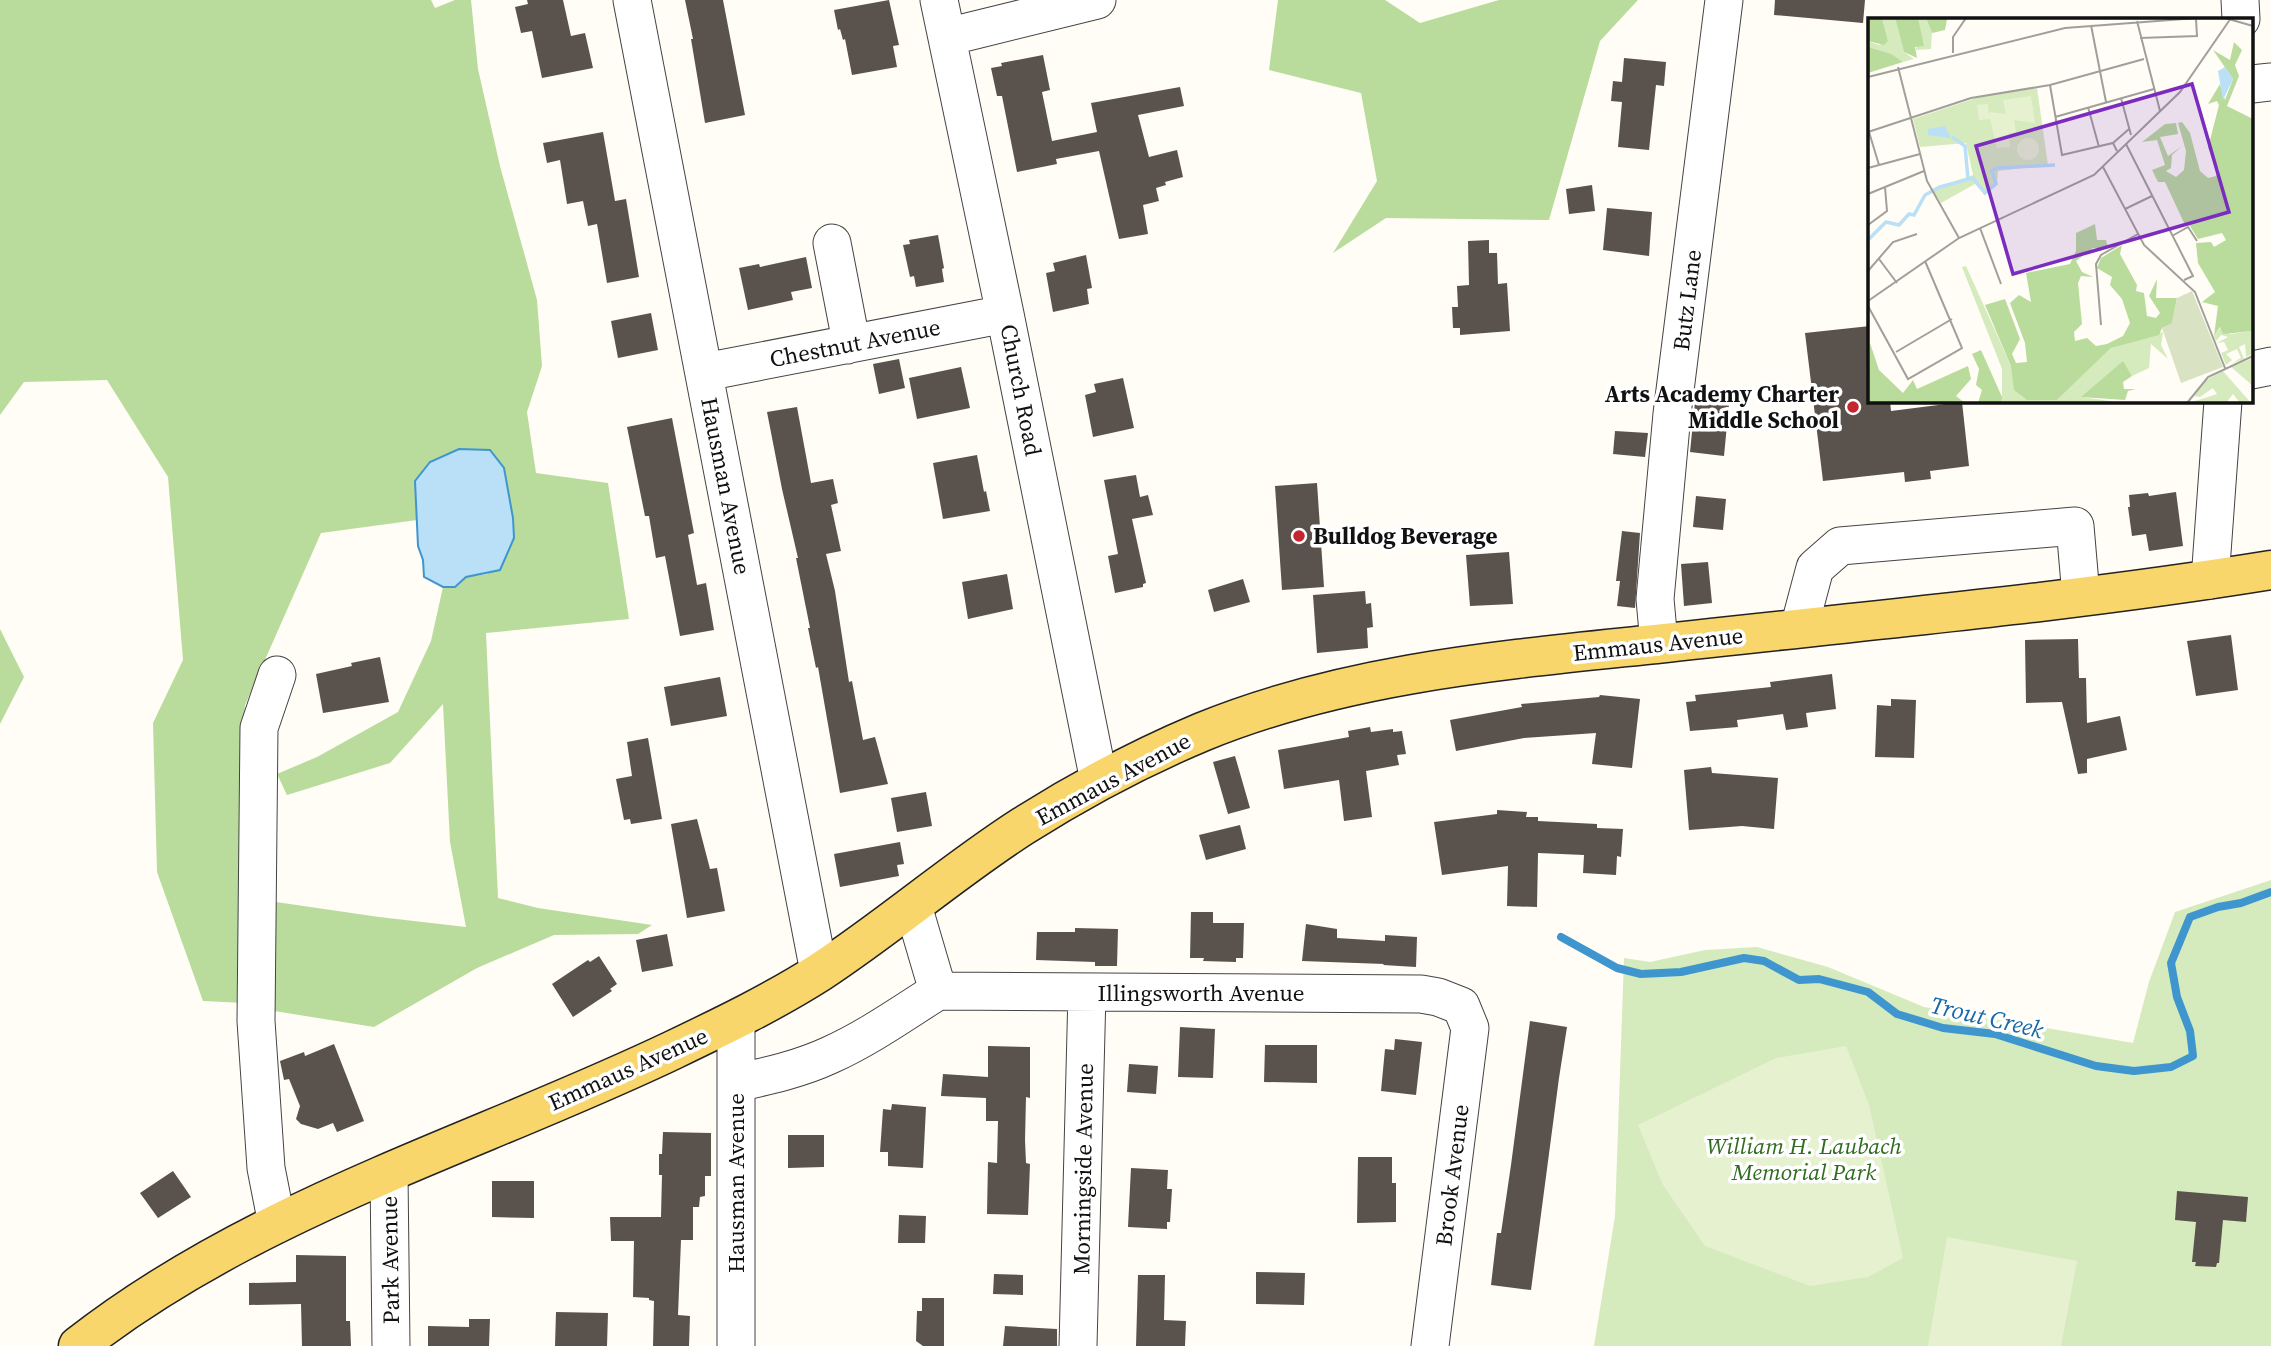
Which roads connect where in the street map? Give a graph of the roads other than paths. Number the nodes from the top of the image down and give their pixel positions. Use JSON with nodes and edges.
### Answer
{"nodes":[{"id":1,"x":632,"y":0,"type":"edge"},
{"id":2,"x":939,"y":0,"type":"edge"},
{"id":3,"x":1097,"y":0,"type":"edge"},
{"id":4,"x":1724,"y":0,"type":"edge"},
{"id":5,"x":2240,"y":0,"type":"edge"},
{"id":6,"x":2241,"y":18,"type":"edge"},
{"id":7,"x":947,"y":37,"type":"junction"},
{"id":8,"x":832,"y":243,"type":"dead end"},
{"id":9,"x":1005,"y":314,"type":"junction"},
{"id":10,"x":846,"y":345,"type":"junction"},
{"id":11,"x":705,"y":372,"type":"junction"},
{"id":12,"x":2222,"y":402,"type":"edge"},
{"id":13,"x":2271,"y":570,"type":"edge"},
{"id":14,"x":2210,"y":580,"type":"junction"},
{"id":15,"x":2081,"y":596,"type":"junction"},
{"id":16,"x":1799,"y":628,"type":"junction"},
{"id":17,"x":1659,"y":643,"type":"junction"},
{"id":18,"x":277,"y":675,"type":"dead end"},
{"id":19,"x":1099,"y":781,"type":"junction"},
{"id":20,"x":913,"y":905,"type":"junction"},
{"id":21,"x":819,"y":972,"type":"junction"},
{"id":22,"x":938,"y":991,"type":"junction"},
{"id":23,"x":1087,"y":992,"type":"junction"},
{"id":24,"x":1461,"y":1006,"type":"joint"},
{"id":25,"x":736,"y":1020,"type":"junction"},
{"id":26,"x":736,"y":1083,"type":"junction"},
{"id":27,"x":389,"y":1174,"type":"junction"},
{"id":28,"x":277,"y":1224,"type":"junction"},
{"id":29,"x":78,"y":1346,"type":"edge"},
{"id":30,"x":391,"y":1346,"type":"edge"},
{"id":31,"x":736,"y":1346,"type":"edge"},
{"id":32,"x":1078,"y":1346,"type":"edge"},
{"id":33,"x":1430,"y":1346,"type":"edge"}],
"edges":[{"from":1,"to":11,"type":"street","name":"Hausman Avenue"},
{"from":2,"to":7,"type":"street","name":"Church Road"},
{"from":3,"to":7,"type":"street"},
{"from":4,"to":17,"type":"street","name":"Butz Lane"},
{"from":5,"to":6,"type":"street"},
{"from":7,"to":9,"type":"street","name":"Church Road"},
{"from":8,"to":10,"type":"street"},
{"from":9,"to":10,"type":"street","name":"Chestnut Avenue"},
{"from":9,"to":19,"type":"street","name":"Church Road"},
{"from":10,"to":11,"type":"street","name":"Chestnut Avenue"},
{"from":11,"to":21,"type":"street","name":"Hausman Avenue"},
{"from":12,"to":14,"type":"street"},
{"from":13,"to":14,"type":"main road","name":"Emmaus Avenue"},
{"from":14,"to":15,"type":"main road","name":"Emmaus Avenue"},
{"from":15,"to":16,"type":"main road","name":"Emmaus Avenue"},
{"from":15,"to":16,"type":"street"},
{"from":16,"to":17,"type":"main road","name":"Emmaus Avenue"},
{"from":17,"to":19,"type":"main road","name":"Emmaus Avenue"},
{"from":18,"to":28,"type":"street"},
{"from":19,"to":20,"type":"main road","name":"Emmaus Avenue"},
{"from":20,"to":21,"type":"main road","name":"Emmaus Avenue"},
{"from":20,"to":22,"type":"street"},
{"from":21,"to":25,"type":"main road","name":"Emmaus Avenue"},
{"from":22,"to":23,"type":"street","name":"Illingsworth Avenue"},
{"from":22,"to":26,"type":"street"},
{"from":23,"to":24,"type":"street","name":"Illingsworth Avenue"},
{"from":23,"to":32,"type":"street","name":"Morningside Avenue"},
{"from":24,"to":33,"type":"street","name":"Brook Avenue"},
{"from":25,"to":26,"type":"street","name":"Hausman Avenue"},
{"from":25,"to":27,"type":"main road","name":"Emmaus Avenue"},
{"from":26,"to":31,"type":"street","name":"Hausman Avenue"},
{"from":27,"to":28,"type":"main road","name":"Emmaus Avenue"},
{"from":27,"to":30,"type":"street","name":"Park Avenue"},
{"from":28,"to":29,"type":"main road","name":"Emmaus Avenue"}]}
